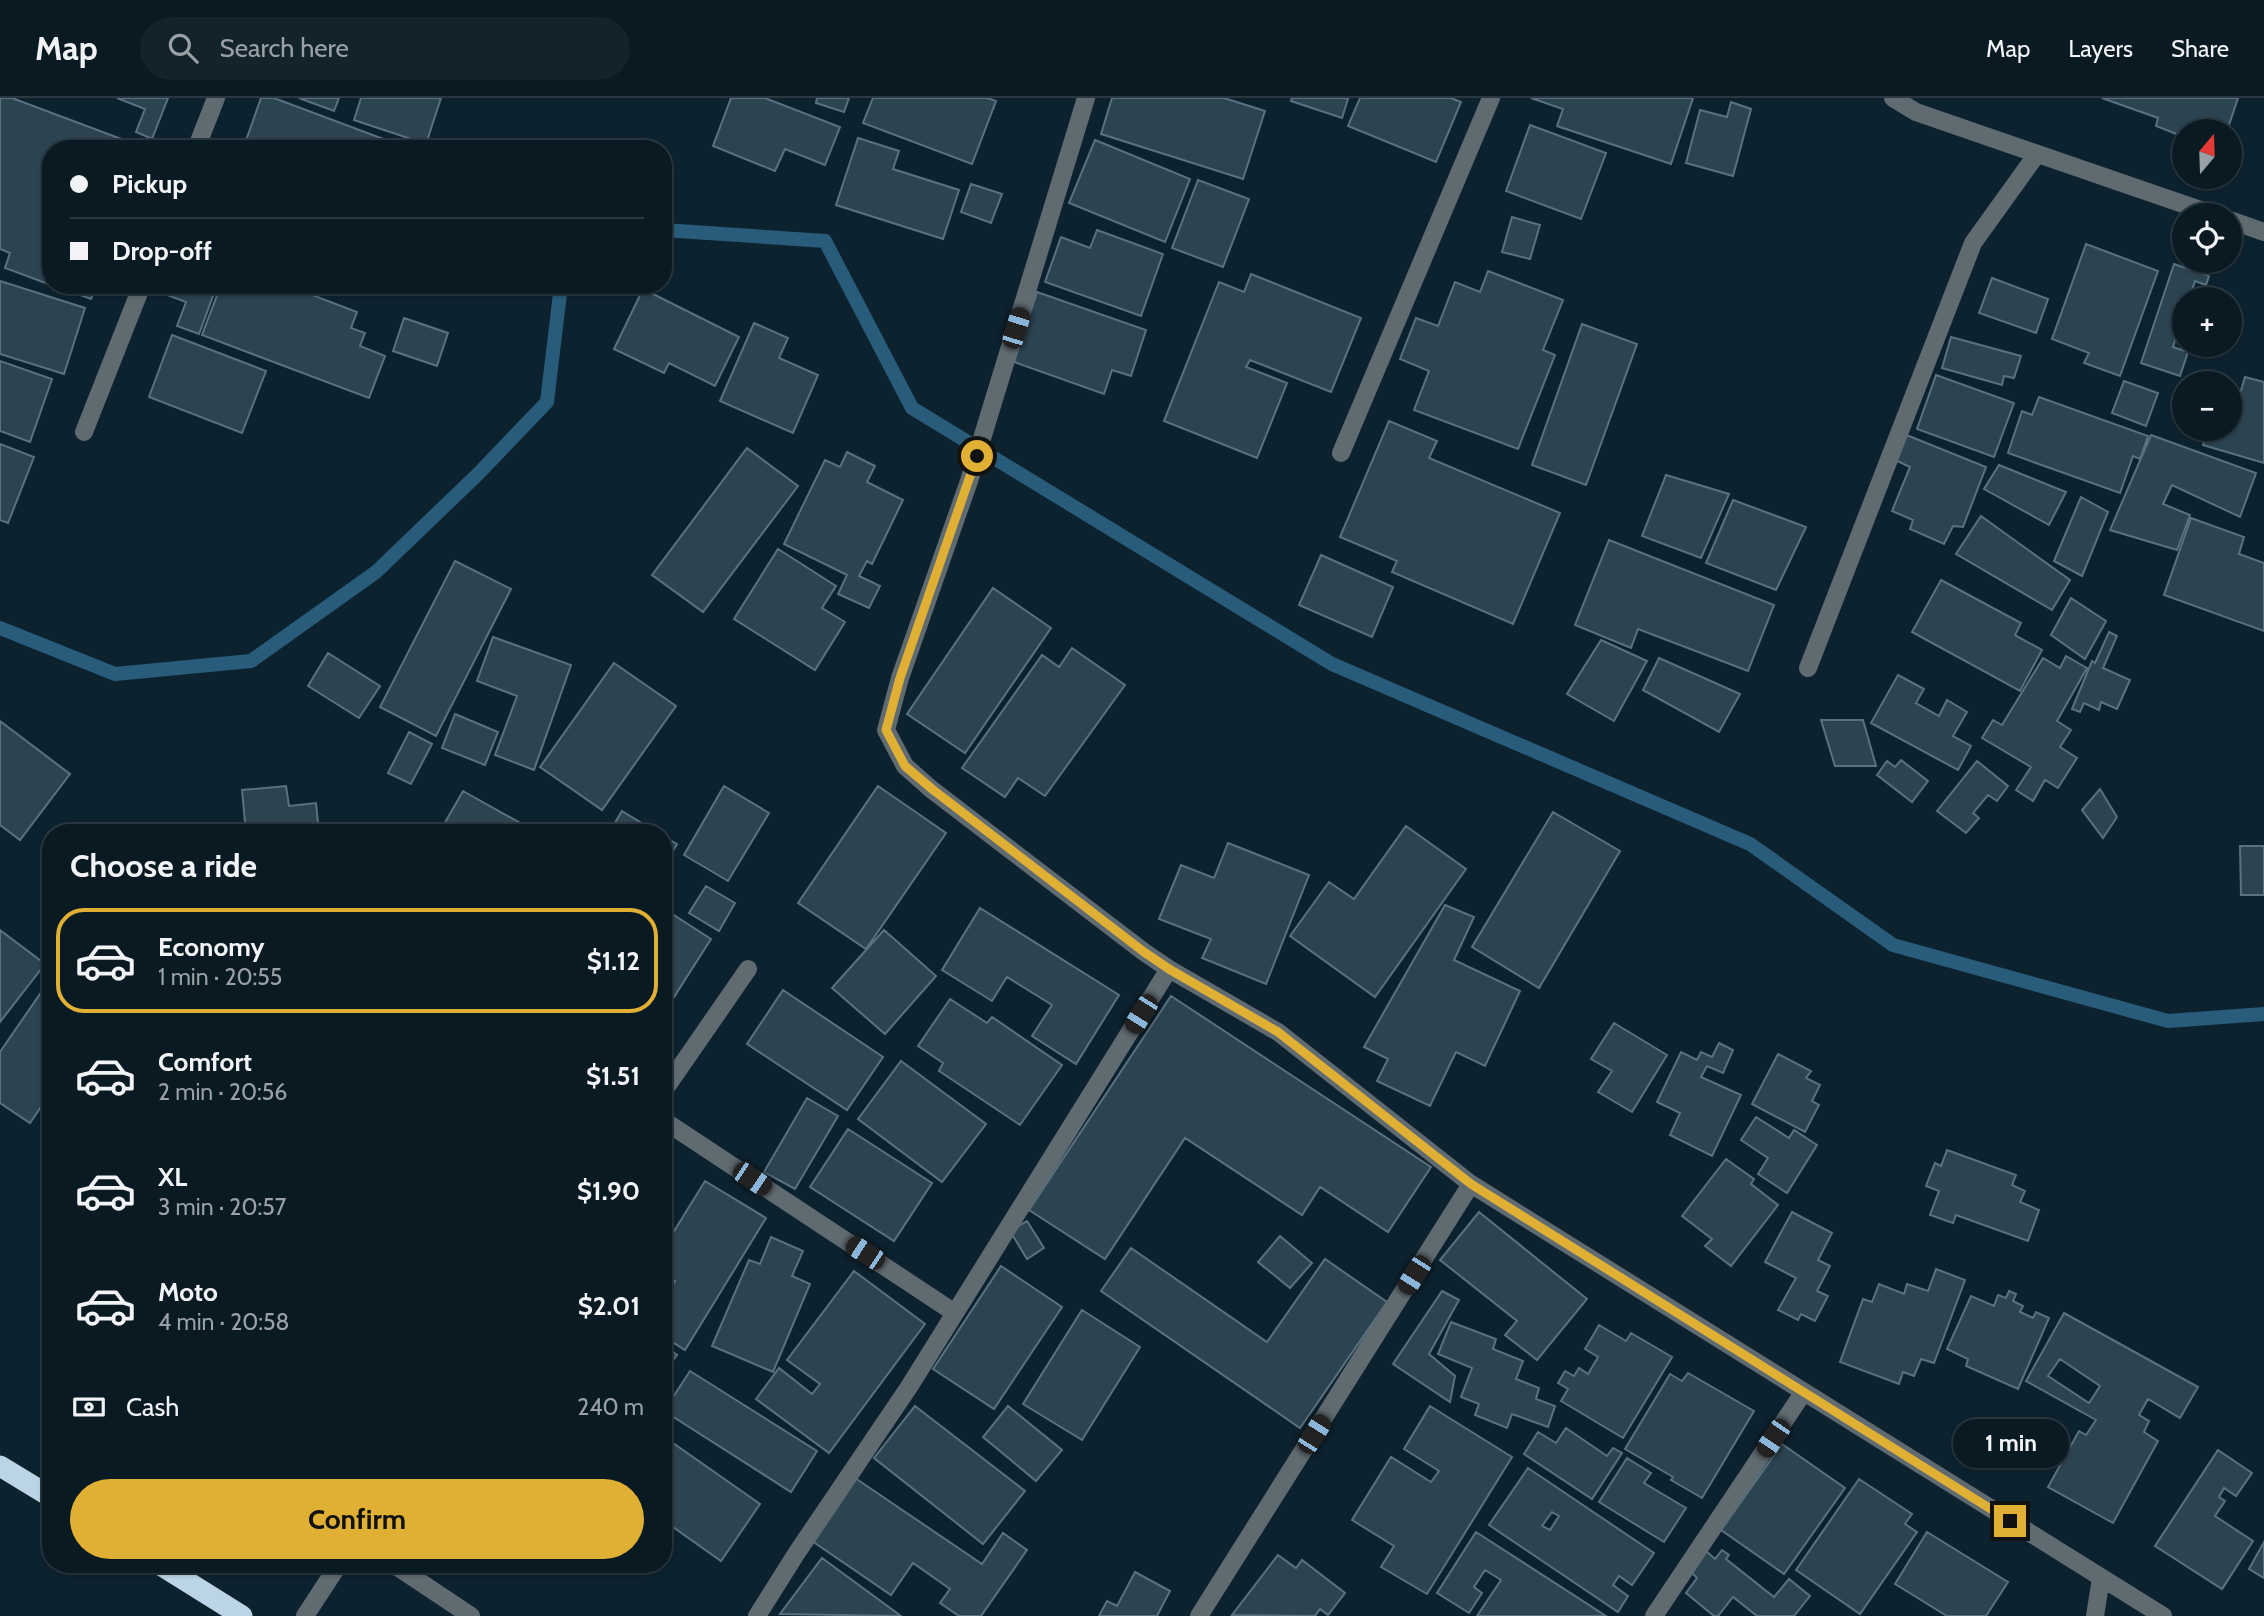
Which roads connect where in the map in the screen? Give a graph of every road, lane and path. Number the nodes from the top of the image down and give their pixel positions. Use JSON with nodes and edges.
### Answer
{"nodes":[{"id":1,"x":216,"y":98,"type":"edge"},
{"id":2,"x":1086,"y":98,"type":"edge"},
{"id":3,"x":1491,"y":98,"type":"edge"},
{"id":4,"x":1893,"y":98,"type":"edge"},
{"id":5,"x":200,"y":140,"type":"edge"},
{"id":6,"x":2037,"y":154,"type":"junction"},
{"id":7,"x":2180,"y":203,"type":"edge"},
{"id":8,"x":2242,"y":224,"type":"edge"},
{"id":9,"x":2264,"y":232,"type":"edge"},
{"id":10,"x":138,"y":294,"type":"edge"},
{"id":11,"x":84,"y":432,"type":"dead end"},
{"id":12,"x":1341,"y":453,"type":"dead end"},
{"id":13,"x":1808,"y":668,"type":"dead end"},
{"id":14,"x":748,"y":969,"type":"dead end"},
{"id":15,"x":1169,"y":969,"type":"junction"},
{"id":16,"x":672,"y":1079,"type":"edge"},
{"id":17,"x":672,"y":1126,"type":"edge"},
{"id":18,"x":1471,"y":1184,"type":"junction"},
{"id":19,"x":955,"y":1313,"type":"junction"},
{"id":20,"x":1803,"y":1393,"type":"junction"},
{"id":21,"x":0,"y":1466,"type":"edge"},
{"id":22,"x":42,"y":1492,"type":"edge"},
{"id":23,"x":174,"y":1573,"type":"edge"},
{"id":24,"x":333,"y":1573,"type":"edge"},
{"id":25,"x":406,"y":1573,"type":"edge"},
{"id":26,"x":2101,"y":1578,"type":"junction"},
{"id":27,"x":243,"y":1616,"type":"edge"},
{"id":28,"x":305,"y":1616,"type":"edge"},
{"id":29,"x":471,"y":1616,"type":"edge"},
{"id":30,"x":757,"y":1616,"type":"edge"},
{"id":31,"x":1199,"y":1616,"type":"edge"},
{"id":32,"x":1654,"y":1616,"type":"edge"},
{"id":33,"x":2095,"y":1616,"type":"edge"},
{"id":34,"x":2163,"y":1616,"type":"edge"}],
"edges":[{"from":1,"to":5,"type":"street"},
{"from":2,"to":15,"type":"street"},
{"from":3,"to":12,"type":"street"},
{"from":4,"to":6,"type":"street"},
{"from":6,"to":7,"type":"street"},
{"from":6,"to":13,"type":"street"},
{"from":8,"to":9,"type":"street"},
{"from":10,"to":11,"type":"street"},
{"from":14,"to":16,"type":"street"},
{"from":15,"to":18,"type":"street"},
{"from":15,"to":19,"type":"street"},
{"from":17,"to":19,"type":"street"},
{"from":18,"to":20,"type":"street"},
{"from":18,"to":31,"type":"street"},
{"from":19,"to":30,"type":"street"},
{"from":20,"to":26,"type":"street"},
{"from":20,"to":32,"type":"street"},
{"from":21,"to":22,"type":"highway"},
{"from":23,"to":27,"type":"highway"},
{"from":24,"to":28,"type":"street"},
{"from":25,"to":29,"type":"street"},
{"from":26,"to":33,"type":"street"},
{"from":26,"to":34,"type":"street"}]}
